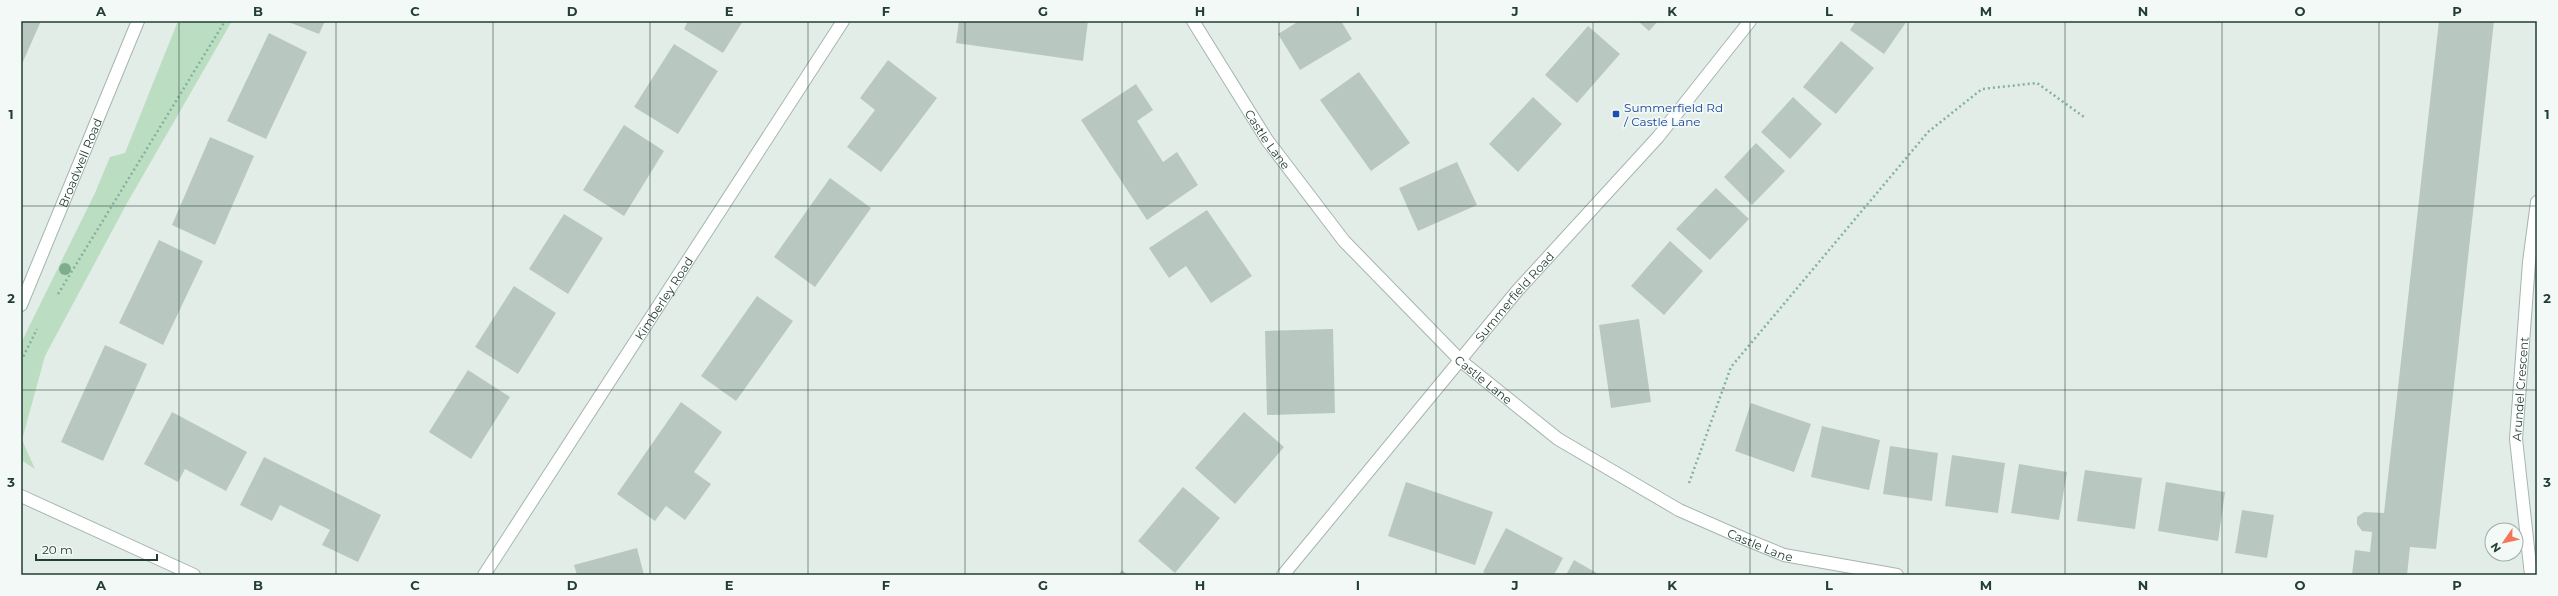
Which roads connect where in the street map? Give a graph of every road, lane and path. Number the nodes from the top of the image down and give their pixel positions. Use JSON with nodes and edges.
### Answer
{"nodes":[{"id":1,"x":138,"y":21,"type":"edge"},
{"id":2,"x":225,"y":21,"type":"edge"},
{"id":3,"x":843,"y":21,"type":"edge"},
{"id":4,"x":1193,"y":21,"type":"edge"},
{"id":5,"x":1750,"y":21,"type":"edge"},
{"id":6,"x":2084,"y":117,"type":"dead end"},
{"id":7,"x":2537,"y":202,"type":"edge"},
{"id":8,"x":55,"y":299,"type":"dead end"},
{"id":9,"x":21,"y":305,"type":"edge"},
{"id":10,"x":38,"y":326,"type":"dead end"},
{"id":11,"x":21,"y":361,"type":"edge"},
{"id":12,"x":1461,"y":361,"type":"junction"},
{"id":13,"x":21,"y":496,"type":"edge"},
{"id":14,"x":1679,"y":510,"type":"junction"},
{"id":15,"x":194,"y":575,"type":"edge"},
{"id":16,"x":484,"y":575,"type":"edge"},
{"id":17,"x":1283,"y":575,"type":"edge"},
{"id":18,"x":1897,"y":575,"type":"edge"},
{"id":19,"x":2531,"y":575,"type":"edge"}],
"edges":[{"from":1,"to":9,"type":"street","name":"Broadwell Road"},
{"from":2,"to":8,"type":"path"},
{"from":3,"to":16,"type":"street","name":"Kimberley Road"},
{"from":4,"to":12,"type":"street","name":"Castle Lane"},
{"from":5,"to":12,"type":"street","name":"Summerfield Road"},
{"from":6,"to":14,"type":"path"},
{"from":7,"to":19,"type":"street","name":"Arundel Crescent"},
{"from":10,"to":11,"type":"path"},
{"from":12,"to":14,"type":"street","name":"Castle Lane"},
{"from":12,"to":17,"type":"street","name":"Summerfield Road"},
{"from":13,"to":15,"type":"street"},
{"from":14,"to":18,"type":"street","name":"Castle Lane"}]}
